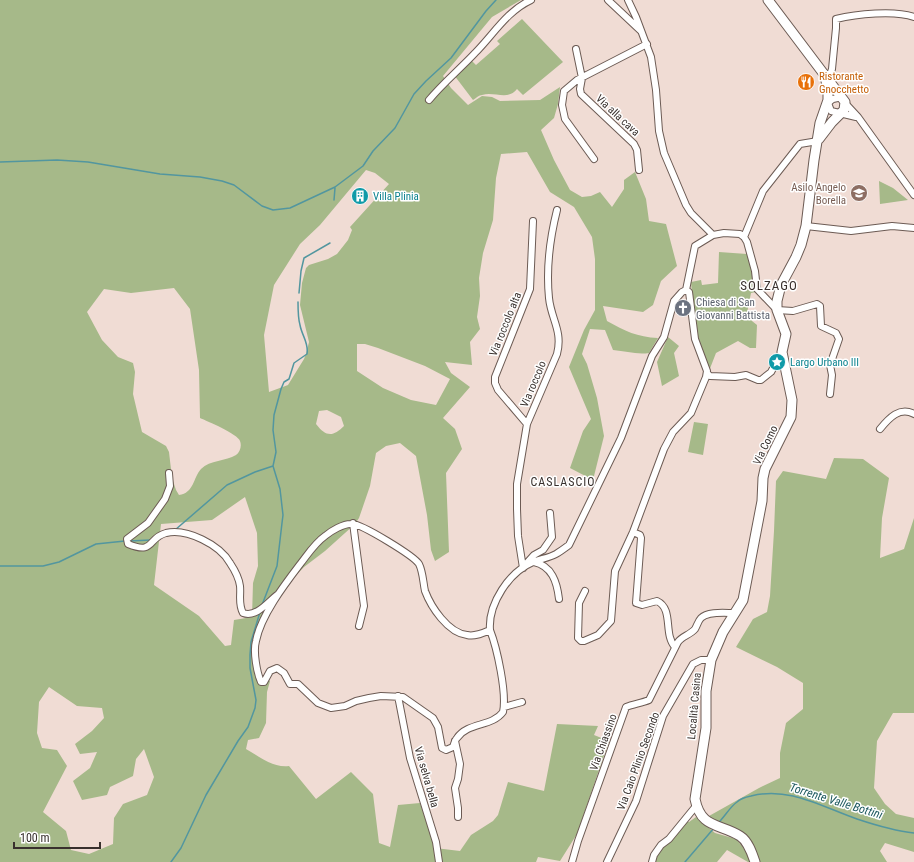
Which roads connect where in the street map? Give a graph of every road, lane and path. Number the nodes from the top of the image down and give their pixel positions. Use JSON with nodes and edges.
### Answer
{"nodes":[{"id":1,"x":531,"y":0,"type":"edge"},
{"id":2,"x":608,"y":0,"type":"edge"},
{"id":3,"x":628,"y":0,"type":"edge"},
{"id":4,"x":768,"y":0,"type":"edge"},
{"id":5,"x":914,"y":17,"type":"edge"},
{"id":6,"x":641,"y":31,"type":"junction"},
{"id":7,"x":647,"y":44,"type":"junction"},
{"id":8,"x":576,"y":49,"type":"dead end"},
{"id":9,"x":825,"y":77,"type":"junction"},
{"id":10,"x":582,"y":78,"type":"junction"},
{"id":11,"x":429,"y":100,"type":"dead end"},
{"id":12,"x":844,"y":100,"type":"junction"},
{"id":13,"x":828,"y":104,"type":"junction"},
{"id":14,"x":841,"y":112,"type":"junction"},
{"id":15,"x":858,"y":117,"type":"junction"},
{"id":16,"x":818,"y":141,"type":"junction"},
{"id":17,"x":594,"y":159,"type":"dead end"},
{"id":18,"x":639,"y":170,"type":"dead end"},
{"id":19,"x":914,"y":195,"type":"edge"},
{"id":20,"x":557,"y":210,"type":"dead end"},
{"id":21,"x":533,"y":221,"type":"dead end"},
{"id":22,"x":806,"y":226,"type":"junction"},
{"id":23,"x":914,"y":228,"type":"edge"},
{"id":24,"x":713,"y":235,"type":"junction"},
{"id":25,"x":744,"y":237,"type":"junction"},
{"id":26,"x":686,"y":290,"type":"junction"},
{"id":27,"x":777,"y":310,"type":"junction"},
{"id":28,"x":782,"y":352,"type":"junction"},
{"id":29,"x":707,"y":374,"type":"junction"},
{"id":30,"x":830,"y":394,"type":"dead end"},
{"id":31,"x":914,"y":414,"type":"edge"},
{"id":32,"x":527,"y":424,"type":"junction"},
{"id":33,"x":880,"y":429,"type":"dead end"},
{"id":34,"x":169,"y":473,"type":"dead end"},
{"id":35,"x":550,"y":513,"type":"dead end"},
{"id":36,"x":353,"y":523,"type":"junction"},
{"id":37,"x":633,"y":532,"type":"junction"},
{"id":38,"x":533,"y":562,"type":"junction"},
{"id":39,"x":523,"y":568,"type":"junction"},
{"id":40,"x":585,"y":591,"type":"dead end"},
{"id":41,"x":279,"y":592,"type":"junction"},
{"id":42,"x":559,"y":598,"type":"dead end"},
{"id":43,"x":734,"y":613,"type":"junction"},
{"id":44,"x":359,"y":626,"type":"dead end"},
{"id":45,"x":490,"y":630,"type":"junction"},
{"id":46,"x":675,"y":647,"type":"junction"},
{"id":47,"x":711,"y":660,"type":"junction"},
{"id":48,"x":398,"y":696,"type":"junction"},
{"id":49,"x":522,"y":702,"type":"dead end"},
{"id":50,"x":504,"y":707,"type":"junction"},
{"id":51,"x":455,"y":740,"type":"junction"},
{"id":52,"x":696,"y":806,"type":"junction"},
{"id":53,"x":458,"y":817,"type":"dead end"},
{"id":54,"x":439,"y":862,"type":"edge"},
{"id":55,"x":572,"y":862,"type":"edge"},
{"id":56,"x":607,"y":862,"type":"edge"},
{"id":57,"x":652,"y":862,"type":"edge"},
{"id":58,"x":755,"y":862,"type":"edge"}],
"edges":[{"from":1,"to":11,"type":"street"},
{"from":2,"to":6,"type":"street"},
{"from":3,"to":6,"type":"street"},
{"from":4,"to":9,"type":"street"},
{"from":5,"to":9,"type":"street"},
{"from":6,"to":7,"type":"street"},
{"from":7,"to":10,"type":"street"},
{"from":7,"to":24,"type":"street"},
{"from":8,"to":10,"type":"street","name":"Via alla cava"},
{"from":9,"to":12,"type":"street"},
{"from":9,"to":13,"type":"street"},
{"from":10,"to":17,"type":"street"},
{"from":10,"to":18,"type":"street","name":"Via alla cava"},
{"from":12,"to":13,"type":"street"},
{"from":12,"to":14,"type":"street"},
{"from":12,"to":15,"type":"street"},
{"from":13,"to":14,"type":"street"},
{"from":13,"to":16,"type":"street"},
{"from":14,"to":15,"type":"street"},
{"from":14,"to":16,"type":"street"},
{"from":15,"to":19,"type":"street"},
{"from":16,"to":22,"type":"street"},
{"from":16,"to":25,"type":"street"},
{"from":20,"to":32,"type":"street","name":"Via roccolo"},
{"from":21,"to":32,"type":"street","name":"Via roccolo alta"},
{"from":22,"to":23,"type":"street"},
{"from":22,"to":27,"type":"street"},
{"from":24,"to":25,"type":"street"},
{"from":24,"to":26,"type":"street"},
{"from":25,"to":27,"type":"street"},
{"from":26,"to":29,"type":"street"},
{"from":26,"to":38,"type":"street"},
{"from":27,"to":28,"type":"street","name":"Via Como"},
{"from":27,"to":30,"type":"street"},
{"from":28,"to":29,"type":"street"},
{"from":28,"to":43,"type":"street","name":"Via Como"},
{"from":29,"to":37,"type":"street"},
{"from":31,"to":33,"type":"street"},
{"from":32,"to":39,"type":"street","name":"Via roccolo"},
{"from":34,"to":41,"type":"street"},
{"from":35,"to":39,"type":"street"},
{"from":36,"to":41,"type":"street"},
{"from":36,"to":44,"type":"street"},
{"from":36,"to":45,"type":"street"},
{"from":37,"to":40,"type":"street"},
{"from":37,"to":46,"type":"street"},
{"from":38,"to":39,"type":"street"},
{"from":38,"to":42,"type":"street"},
{"from":39,"to":45,"type":"street"},
{"from":41,"to":48,"type":"street"},
{"from":43,"to":46,"type":"street"},
{"from":43,"to":47,"type":"street","name":"Località Casina"},
{"from":45,"to":50,"type":"street"},
{"from":46,"to":55,"type":"street","name":"Via Chiassino"},
{"from":47,"to":52,"type":"street","name":"Località Casina"},
{"from":47,"to":56,"type":"street","name":"Via Caio Plinio Secondo"},
{"from":48,"to":51,"type":"street"},
{"from":48,"to":54,"type":"street","name":"Via selva bella"},
{"from":49,"to":50,"type":"street"},
{"from":50,"to":51,"type":"street"},
{"from":51,"to":53,"type":"street"},
{"from":52,"to":57,"type":"street"},
{"from":52,"to":58,"type":"street"}]}
